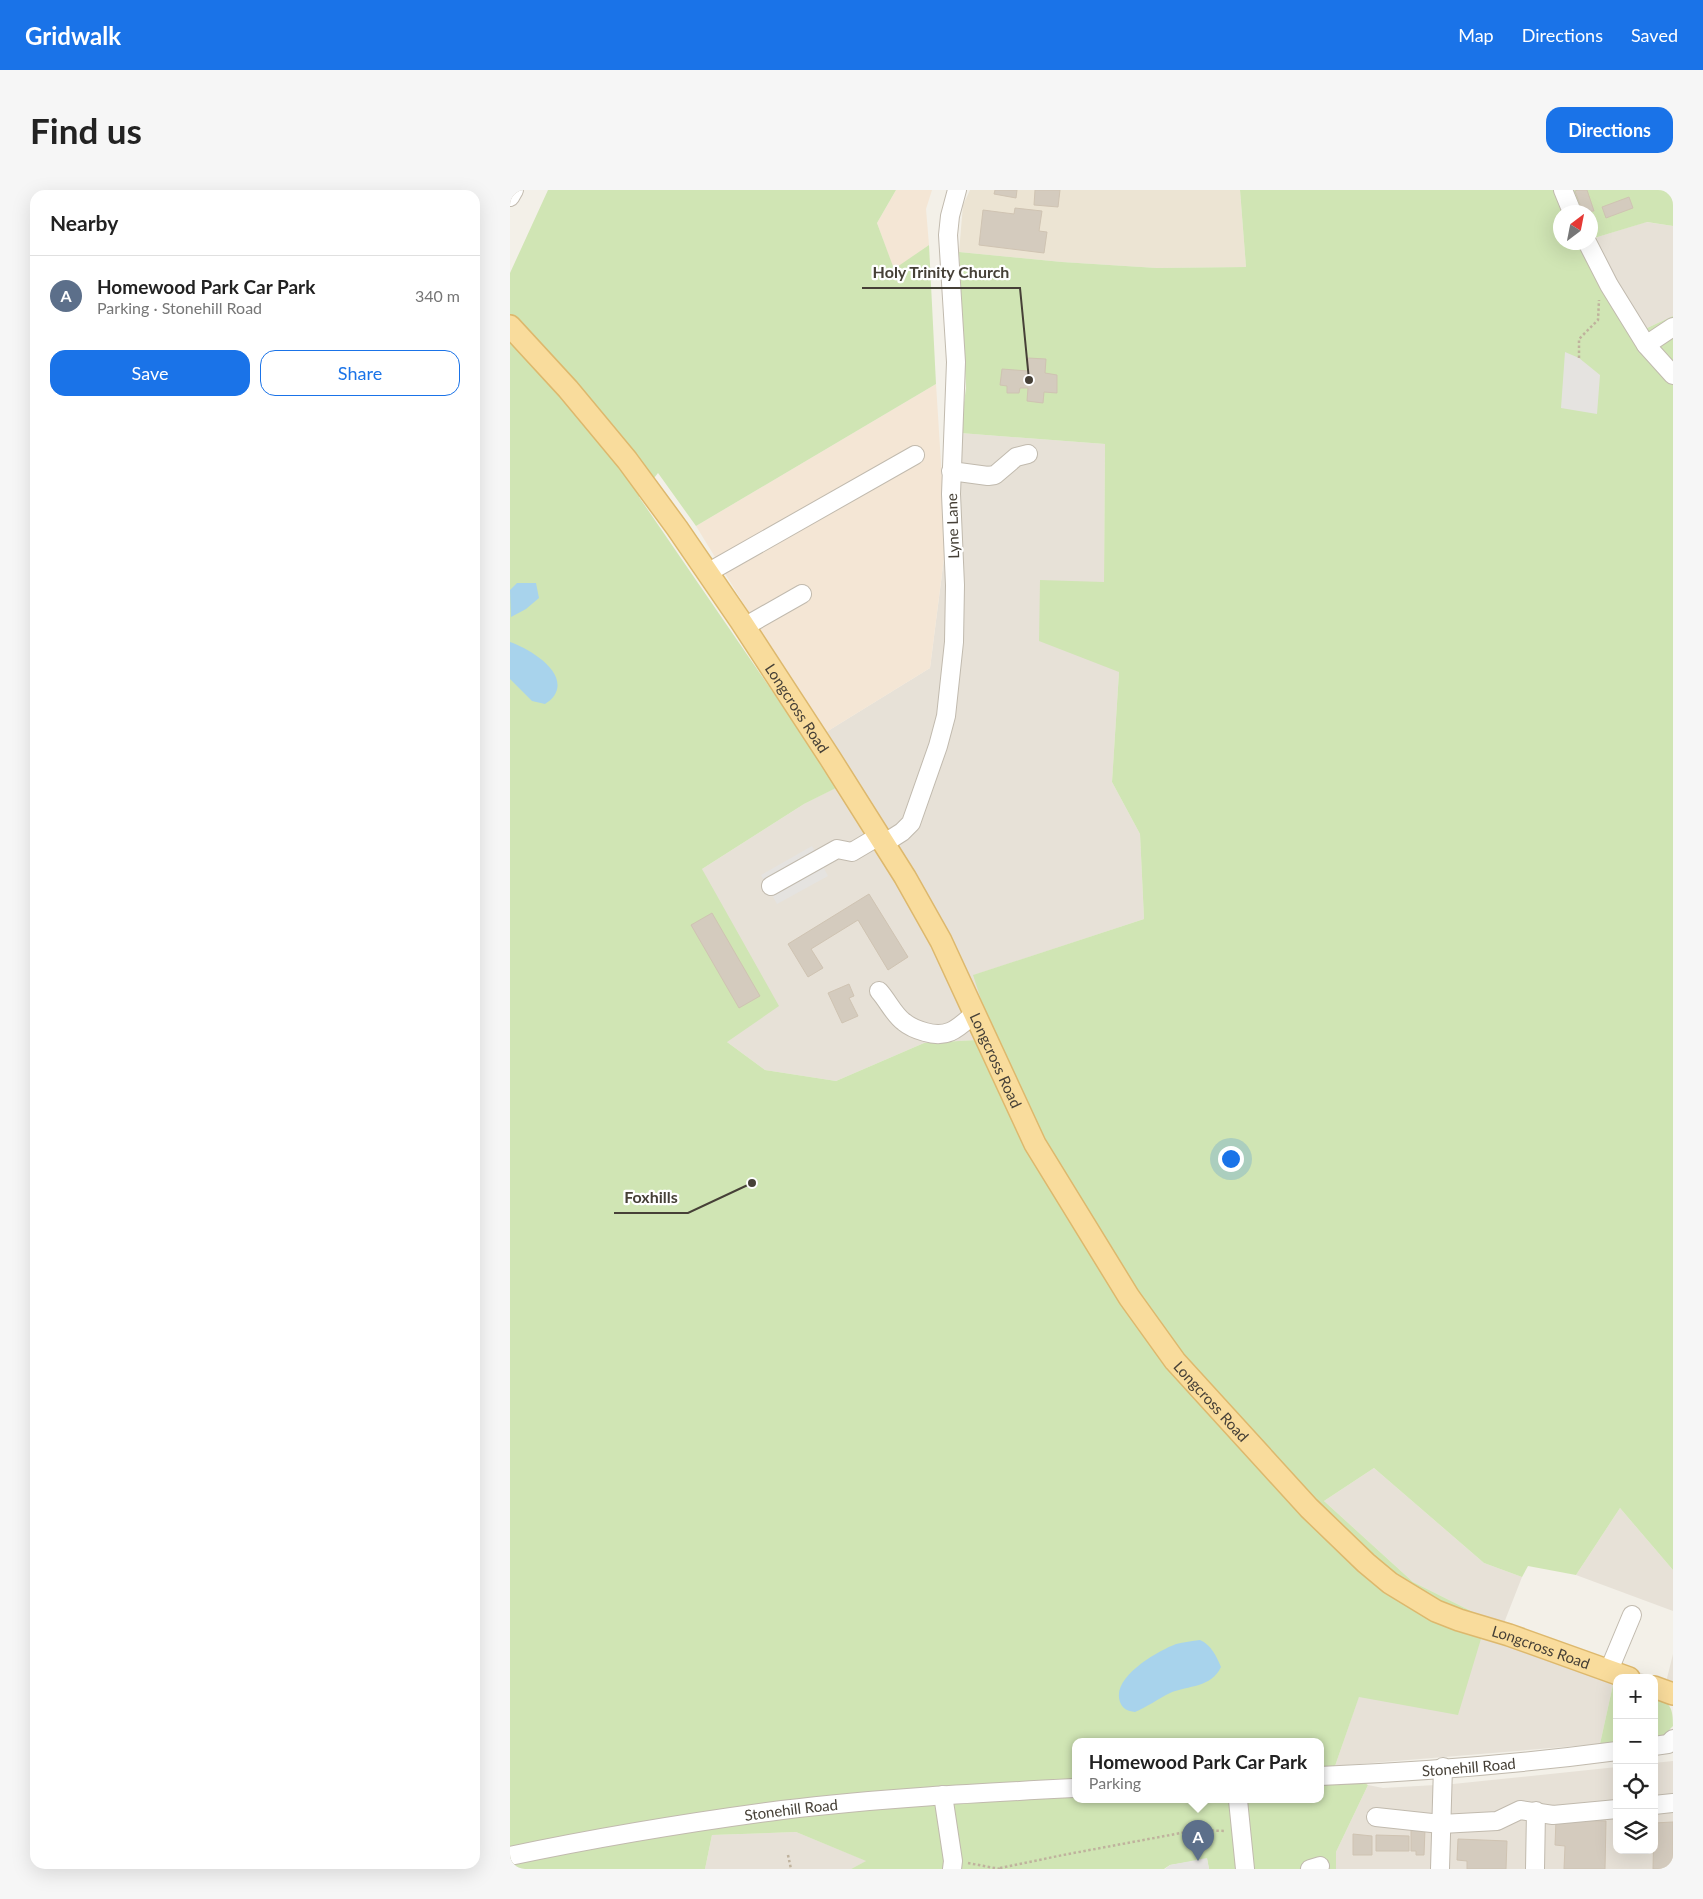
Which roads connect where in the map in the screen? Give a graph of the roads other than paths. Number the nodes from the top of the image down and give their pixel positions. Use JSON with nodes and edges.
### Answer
{"nodes":[{"id":1,"x":514,"y":190,"type":"edge"},
{"id":2,"x":957,"y":190,"type":"edge"},
{"id":3,"x":1563,"y":190,"type":"edge"},
{"id":4,"x":510,"y":197,"type":"edge"},
{"id":5,"x":1569,"y":205,"type":"edge"},
{"id":6,"x":1591,"y":250,"type":"edge"},
{"id":7,"x":510,"y":326,"type":"edge"},
{"id":8,"x":1673,"y":327,"type":"edge"},
{"id":9,"x":1646,"y":345,"type":"junction"},
{"id":10,"x":1673,"y":375,"type":"edge"},
{"id":11,"x":1028,"y":454,"type":"dead end"},
{"id":12,"x":915,"y":455,"type":"dead end"},
{"id":13,"x":951,"y":471,"type":"junction"},
{"id":14,"x":707,"y":572,"type":"junction"},
{"id":15,"x":802,"y":594,"type":"dead end"},
{"id":16,"x":744,"y":627,"type":"junction"},
{"id":17,"x":881,"y":840,"type":"junction"},
{"id":18,"x":771,"y":886,"type":"dead end"},
{"id":19,"x":879,"y":991,"type":"dead end"},
{"id":20,"x":974,"y":1014,"type":"junction"},
{"id":21,"x":1632,"y":1615,"type":"dead end"},
{"id":22,"x":1603,"y":1668,"type":"junction"},
{"id":23,"x":1619,"y":1674,"type":"edge"},
{"id":24,"x":1658,"y":1688,"type":"edge"},
{"id":25,"x":1673,"y":1694,"type":"edge"},
{"id":26,"x":1673,"y":1739,"type":"edge"},
{"id":27,"x":1658,"y":1745,"type":"edge"},
{"id":28,"x":1613,"y":1751,"type":"edge"},
{"id":29,"x":1443,"y":1768,"type":"junction"},
{"id":30,"x":1324,"y":1776,"type":"edge"},
{"id":31,"x":1072,"y":1788,"type":"edge"},
{"id":32,"x":943,"y":1795,"type":"junction"},
{"id":33,"x":1238,"y":1803,"type":"edge"},
{"id":34,"x":1673,"y":1803,"type":"edge"},
{"id":35,"x":1658,"y":1805,"type":"edge"},
{"id":36,"x":1613,"y":1809,"type":"edge"},
{"id":37,"x":1536,"y":1811,"type":"junction"},
{"id":38,"x":1376,"y":1817,"type":"dead end"},
{"id":39,"x":1442,"y":1824,"type":"junction"},
{"id":40,"x":510,"y":1856,"type":"edge"},
{"id":41,"x":952,"y":1865,"type":"edge"},
{"id":42,"x":1245,"y":1869,"type":"edge"},
{"id":43,"x":1440,"y":1869,"type":"edge"},
{"id":44,"x":1535,"y":1869,"type":"edge"}],
"edges":[{"from":1,"to":4,"type":"street"},
{"from":2,"to":13,"type":"street","name":"Lyne Lane"},
{"from":3,"to":5,"type":"street"},
{"from":6,"to":9,"type":"street"},
{"from":7,"to":14,"type":"main road","name":"Longcross Road"},
{"from":8,"to":9,"type":"street"},
{"from":9,"to":10,"type":"street"},
{"from":11,"to":13,"type":"street"},
{"from":12,"to":14,"type":"street"},
{"from":13,"to":17,"type":"street","name":"Lyne Lane"},
{"from":14,"to":16,"type":"main road","name":"Longcross Road"},
{"from":15,"to":16,"type":"street"},
{"from":16,"to":17,"type":"main road","name":"Longcross Road"},
{"from":17,"to":18,"type":"street","name":"Lyne Lane"},
{"from":17,"to":20,"type":"main road","name":"Longcross Road"},
{"from":19,"to":20,"type":"street"},
{"from":20,"to":22,"type":"main road","name":"Longcross Road"},
{"from":21,"to":22,"type":"street"},
{"from":22,"to":23,"type":"main road","name":"Longcross Road"},
{"from":24,"to":25,"type":"main road"},
{"from":26,"to":27,"type":"street"},
{"from":28,"to":29,"type":"street","name":"Stonehill Road"},
{"from":29,"to":30,"type":"street","name":"Stonehill Road"},
{"from":29,"to":39,"type":"street"},
{"from":31,"to":32,"type":"street","name":"Stonehill Road"},
{"from":32,"to":40,"type":"street","name":"Stonehill Road"},
{"from":32,"to":41,"type":"street"},
{"from":33,"to":42,"type":"street"},
{"from":34,"to":35,"type":"street"},
{"from":36,"to":37,"type":"street"},
{"from":37,"to":39,"type":"street"},
{"from":37,"to":44,"type":"street"},
{"from":38,"to":39,"type":"street"},
{"from":39,"to":43,"type":"street"}]}
